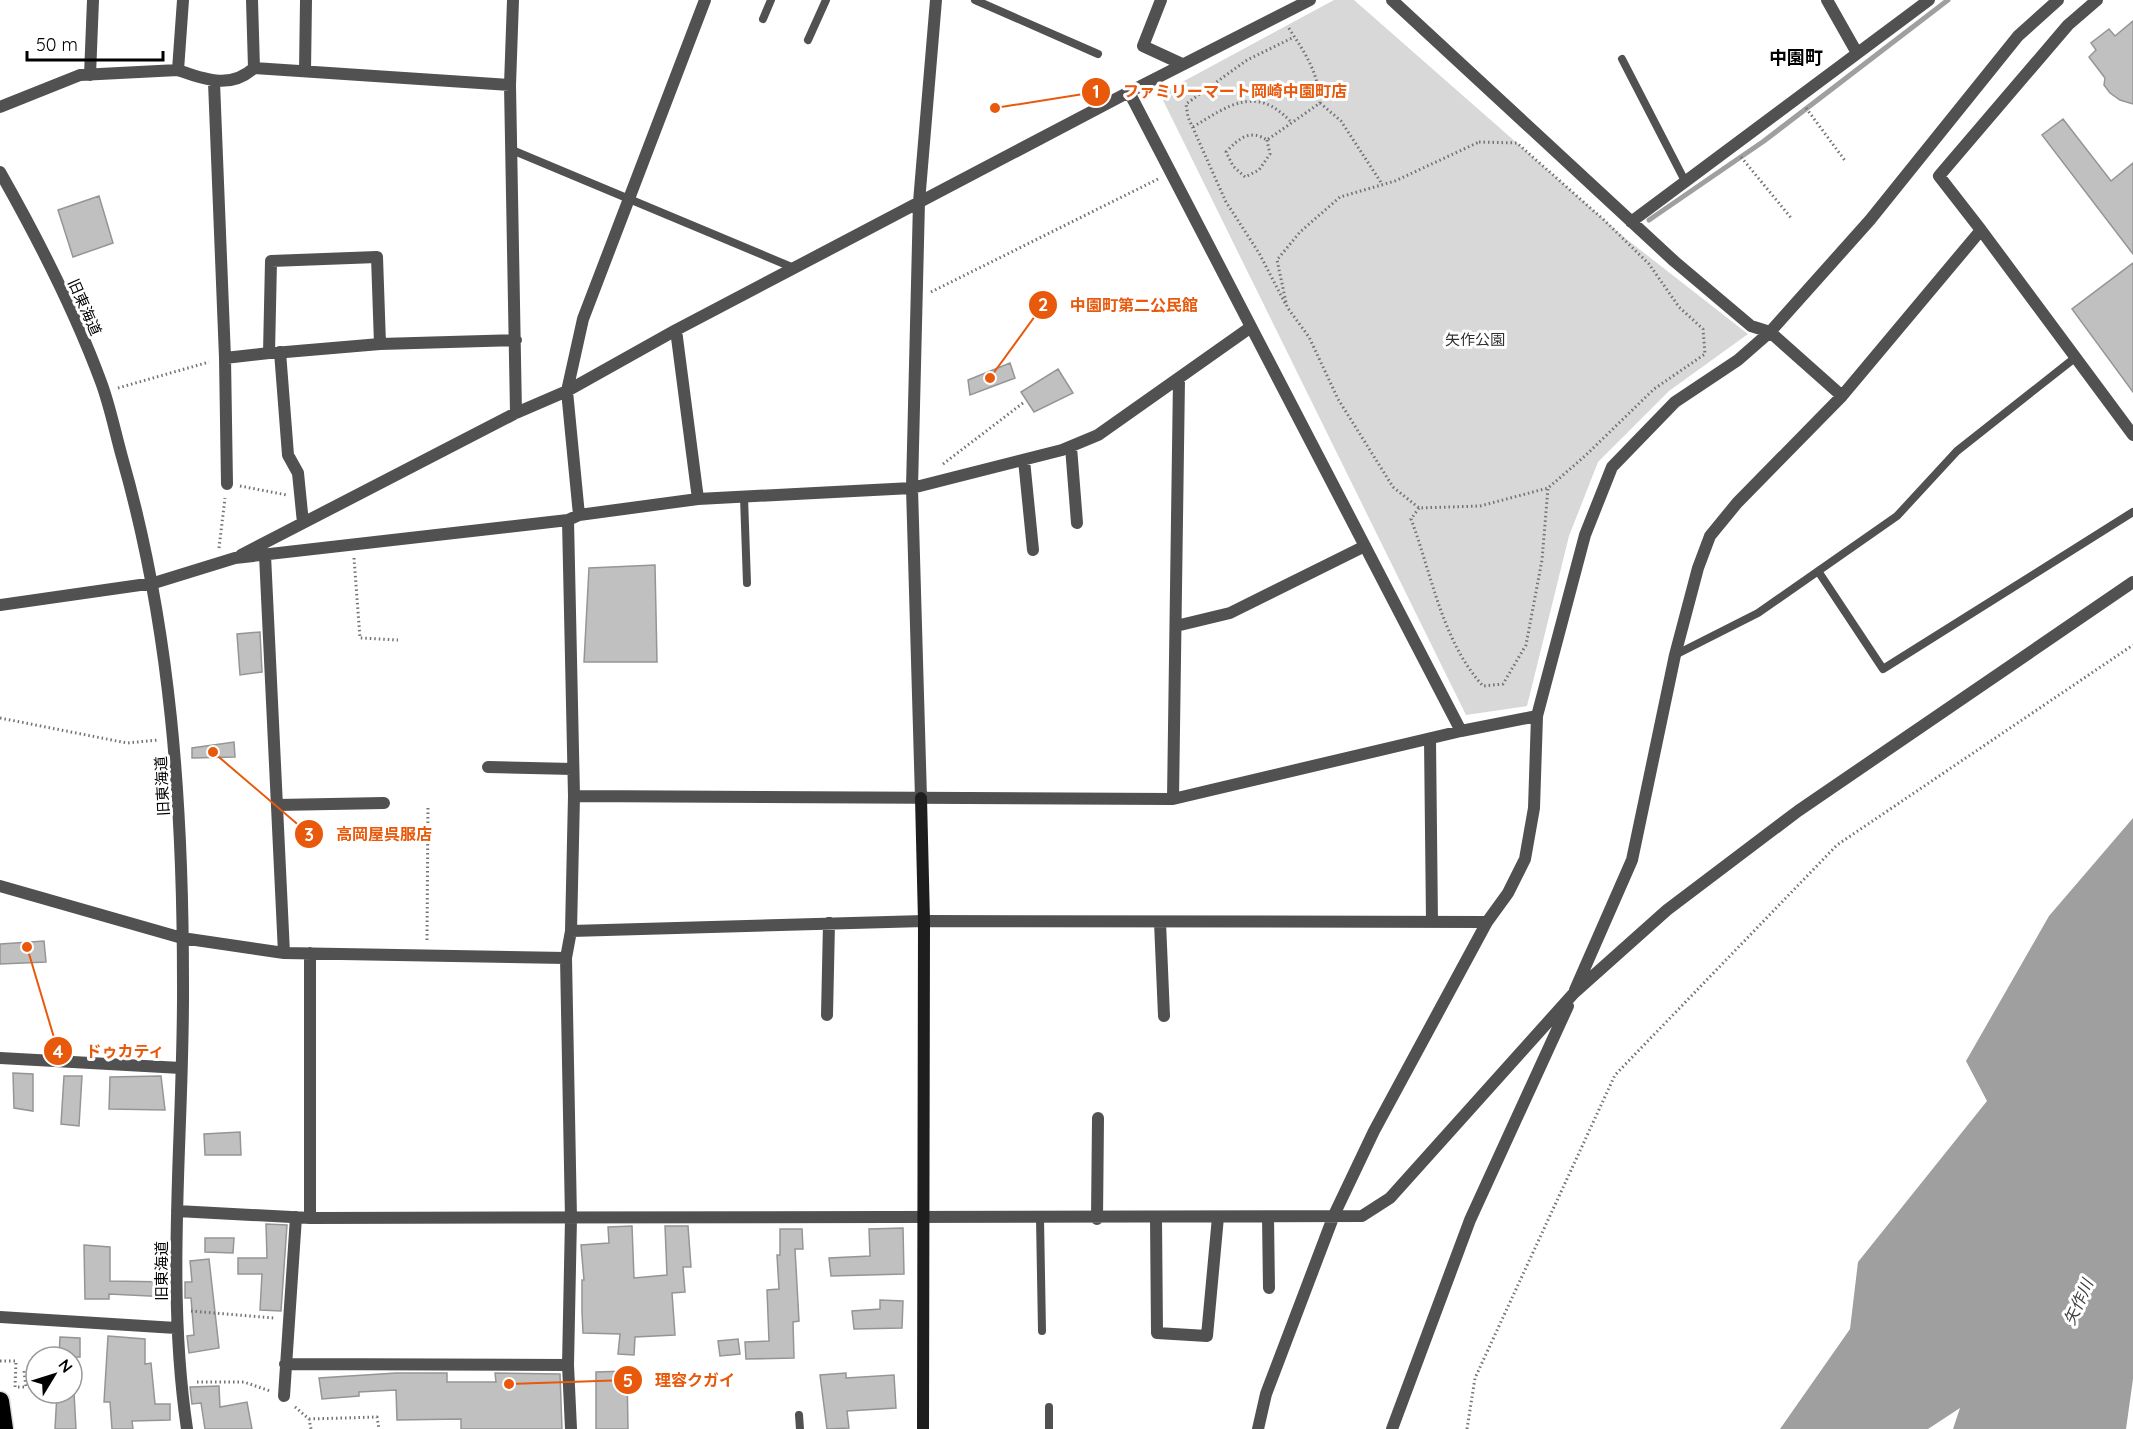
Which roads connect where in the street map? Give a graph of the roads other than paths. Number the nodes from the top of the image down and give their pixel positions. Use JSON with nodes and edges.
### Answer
{"nodes":[{"id":1,"x":93,"y":0,"type":"edge"},
{"id":2,"x":183,"y":0,"type":"edge"},
{"id":3,"x":252,"y":0,"type":"edge"},
{"id":4,"x":306,"y":0,"type":"edge"},
{"id":5,"x":513,"y":0,"type":"edge"},
{"id":6,"x":705,"y":0,"type":"edge"},
{"id":7,"x":771,"y":0,"type":"edge"},
{"id":8,"x":826,"y":0,"type":"edge"},
{"id":9,"x":936,"y":0,"type":"edge"},
{"id":10,"x":975,"y":0,"type":"edge"},
{"id":11,"x":1161,"y":0,"type":"edge"},
{"id":12,"x":1310,"y":0,"type":"edge"},
{"id":13,"x":1392,"y":0,"type":"edge"},
{"id":14,"x":1827,"y":0,"type":"edge"},
{"id":15,"x":1929,"y":0,"type":"edge"},
{"id":16,"x":2058,"y":0,"type":"edge"},
{"id":17,"x":2097,"y":0,"type":"edge"},
{"id":18,"x":763,"y":19,"type":"dead end"},
{"id":19,"x":808,"y":40,"type":"dead end"},
{"id":20,"x":1857,"y":53,"type":"junction"},
{"id":21,"x":1098,"y":54,"type":"dead end"},
{"id":22,"x":1622,"y":59,"type":"dead end"},
{"id":23,"x":1182,"y":64,"type":"junction"},
{"id":24,"x":254,"y":68,"type":"junction"},
{"id":25,"x":178,"y":70,"type":"junction"},
{"id":26,"x":305,"y":71,"type":"junction"},
{"id":27,"x":90,"y":75,"type":"junction"},
{"id":28,"x":214,"y":82,"type":"junction"},
{"id":29,"x":510,"y":85,"type":"junction"},
{"id":30,"x":1129,"y":92,"type":"junction"},
{"id":31,"x":0,"y":107,"type":"edge"},
{"id":32,"x":512,"y":150,"type":"junction"},
{"id":33,"x":0,"y":172,"type":"edge"},
{"id":34,"x":1686,"y":181,"type":"junction"},
{"id":35,"x":629,"y":199,"type":"junction"},
{"id":36,"x":919,"y":202,"type":"junction"},
{"id":37,"x":1631,"y":222,"type":"junction"},
{"id":38,"x":1981,"y":230,"type":"junction"},
{"id":39,"x":794,"y":268,"type":"junction"},
{"id":40,"x":1251,"y":327,"type":"junction"},
{"id":41,"x":676,"y":330,"type":"junction"},
{"id":42,"x":1770,"y":332,"type":"junction"},
{"id":43,"x":516,"y":340,"type":"junction"},
{"id":44,"x":380,"y":344,"type":"junction"},
{"id":45,"x":274,"y":352,"type":"junction"},
{"id":46,"x":2076,"y":357,"type":"junction"},
{"id":47,"x":225,"y":358,"type":"junction"},
{"id":48,"x":1179,"y":379,"type":"junction"},
{"id":49,"x":567,"y":391,"type":"junction"},
{"id":50,"x":1842,"y":396,"type":"junction"},
{"id":51,"x":516,"y":413,"type":"junction"},
{"id":52,"x":2133,"y":435,"type":"edge"},
{"id":53,"x":1071,"y":447,"type":"junction"},
{"id":54,"x":1024,"y":460,"type":"junction"},
{"id":55,"x":227,"y":484,"type":"road end"},
{"id":56,"x":912,"y":488,"type":"junction"},
{"id":57,"x":744,"y":497,"type":"junction"},
{"id":58,"x":698,"y":499,"type":"junction"},
{"id":59,"x":2133,"y":512,"type":"edge"},
{"id":60,"x":574,"y":518,"type":"junction"},
{"id":61,"x":303,"y":523,"type":"junction"},
{"id":62,"x":1077,"y":524,"type":"dead end"},
{"id":63,"x":1365,"y":546,"type":"junction"},
{"id":64,"x":1033,"y":550,"type":"dead end"},
{"id":65,"x":264,"y":555,"type":"junction"},
{"id":66,"x":235,"y":558,"type":"junction"},
{"id":67,"x":1818,"y":571,"type":"junction"},
{"id":68,"x":2133,"y":582,"type":"edge"},
{"id":69,"x":153,"y":583,"type":"junction"},
{"id":70,"x":747,"y":583,"type":"dead end"},
{"id":71,"x":0,"y":605,"type":"edge"},
{"id":72,"x":1176,"y":626,"type":"junction"},
{"id":73,"x":1675,"y":654,"type":"junction"},
{"id":74,"x":1537,"y":716,"type":"junction"},
{"id":75,"x":1461,"y":731,"type":"junction"},
{"id":76,"x":1430,"y":739,"type":"junction"},
{"id":77,"x":488,"y":768,"type":"dead end"},
{"id":78,"x":573,"y":768,"type":"junction"},
{"id":79,"x":574,"y":796,"type":"junction"},
{"id":80,"x":921,"y":798,"type":"junction"},
{"id":81,"x":1173,"y":799,"type":"junction"},
{"id":82,"x":384,"y":803,"type":"dead end"},
{"id":83,"x":277,"y":805,"type":"junction"},
{"id":84,"x":0,"y":886,"type":"edge"},
{"id":85,"x":924,"y":921,"type":"junction"},
{"id":86,"x":1160,"y":922,"type":"junction"},
{"id":87,"x":1432,"y":922,"type":"junction"},
{"id":88,"x":1487,"y":922,"type":"junction"},
{"id":89,"x":829,"y":923,"type":"junction"},
{"id":90,"x":571,"y":931,"type":"junction"},
{"id":91,"x":182,"y":938,"type":"junction"},
{"id":92,"x":284,"y":953,"type":"junction"},
{"id":93,"x":310,"y":953,"type":"junction"},
{"id":94,"x":566,"y":958,"type":"junction"},
{"id":95,"x":1574,"y":993,"type":"junction"},
{"id":96,"x":826,"y":1015,"type":"dead end"},
{"id":97,"x":1164,"y":1016,"type":"dead end"},
{"id":98,"x":0,"y":1058,"type":"edge"},
{"id":99,"x":181,"y":1068,"type":"junction"},
{"id":100,"x":1098,"y":1118,"type":"dead end"},
{"id":101,"x":177,"y":1211,"type":"junction"},
{"id":102,"x":1334,"y":1215,"type":"junction"},
{"id":103,"x":1268,"y":1216,"type":"junction"},
{"id":104,"x":296,"y":1217,"type":"junction"},
{"id":105,"x":1218,"y":1217,"type":"junction"},
{"id":106,"x":310,"y":1218,"type":"junction"},
{"id":107,"x":571,"y":1218,"type":"junction"},
{"id":108,"x":1040,"y":1218,"type":"junction"},
{"id":109,"x":1097,"y":1218,"type":"junction"},
{"id":110,"x":1156,"y":1218,"type":"junction"},
{"id":111,"x":922,"y":1219,"type":"junction"},
{"id":112,"x":1269,"y":1288,"type":"dead end"},
{"id":113,"x":0,"y":1317,"type":"edge"},
{"id":114,"x":176,"y":1328,"type":"junction"},
{"id":115,"x":1042,"y":1331,"type":"dead end"},
{"id":116,"x":285,"y":1364,"type":"junction"},
{"id":117,"x":568,"y":1365,"type":"junction"},
{"id":118,"x":284,"y":1396,"type":"road end"},
{"id":119,"x":0,"y":1401,"type":"edge"},
{"id":120,"x":1049,"y":1407,"type":"dead end"},
{"id":121,"x":800,"y":1415,"type":"dead end"},
{"id":122,"x":4,"y":1429,"type":"edge"},
{"id":123,"x":188,"y":1429,"type":"edge"},
{"id":124,"x":571,"y":1429,"type":"edge"},
{"id":125,"x":800,"y":1429,"type":"edge"},
{"id":126,"x":923,"y":1429,"type":"edge"},
{"id":127,"x":1049,"y":1429,"type":"edge"},
{"id":128,"x":1258,"y":1429,"type":"edge"},
{"id":129,"x":1392,"y":1429,"type":"edge"}],
"edges":[{"from":1,"to":27,"type":"street"},
{"from":2,"to":25,"type":"street"},
{"from":3,"to":24,"type":"street"},
{"from":4,"to":26,"type":"street"},
{"from":5,"to":29,"type":"street"},
{"from":6,"to":35,"type":"street"},
{"from":7,"to":18,"type":"lane"},
{"from":8,"to":19,"type":"lane"},
{"from":9,"to":36,"type":"street"},
{"from":10,"to":21,"type":"lane"},
{"from":11,"to":23,"type":"street"},
{"from":12,"to":23,"type":"street"},
{"from":13,"to":37,"type":"street"},
{"from":14,"to":20,"type":"street"},
{"from":15,"to":20,"type":"street"},
{"from":16,"to":42,"type":"street"},
{"from":17,"to":38,"type":"street"},
{"from":20,"to":34,"type":"street"},
{"from":22,"to":34,"type":"lane"},
{"from":23,"to":30,"type":"street"},
{"from":24,"to":26,"type":"street"},
{"from":24,"to":28,"type":"street"},
{"from":25,"to":27,"type":"street"},
{"from":25,"to":28,"type":"street"},
{"from":26,"to":29,"type":"street"},
{"from":27,"to":31,"type":"street"},
{"from":28,"to":47,"type":"street"},
{"from":29,"to":32,"type":"street"},
{"from":30,"to":36,"type":"street"},
{"from":30,"to":40,"type":"street"},
{"from":32,"to":35,"type":"lane"},
{"from":32,"to":43,"type":"street"},
{"from":33,"to":69,"type":"street","name":"旧東海道"},
{"from":34,"to":37,"type":"street"},
{"from":35,"to":39,"type":"lane"},
{"from":35,"to":49,"type":"street"},
{"from":36,"to":39,"type":"street"},
{"from":36,"to":56,"type":"street"},
{"from":37,"to":42,"type":"street"},
{"from":38,"to":46,"type":"street"},
{"from":38,"to":50,"type":"street"},
{"from":39,"to":41,"type":"street"},
{"from":40,"to":48,"type":"street"},
{"from":40,"to":63,"type":"street"},
{"from":41,"to":49,"type":"street"},
{"from":41,"to":58,"type":"street"},
{"from":42,"to":50,"type":"street"},
{"from":42,"to":74,"type":"street"},
{"from":43,"to":44,"type":"street"},
{"from":43,"to":51,"type":"street"},
{"from":44,"to":45,"type":"street"},
{"from":44,"to":45,"type":"street"},
{"from":45,"to":47,"type":"street"},
{"from":45,"to":61,"type":"street"},
{"from":46,"to":52,"type":"street"},
{"from":46,"to":67,"type":"lane"},
{"from":47,"to":55,"type":"street"},
{"from":48,"to":53,"type":"street"},
{"from":48,"to":72,"type":"street"},
{"from":49,"to":51,"type":"street"},
{"from":49,"to":60,"type":"street"},
{"from":50,"to":73,"type":"street"},
{"from":51,"to":61,"type":"street"},
{"from":53,"to":54,"type":"street"},
{"from":53,"to":62,"type":"street"},
{"from":54,"to":56,"type":"street"},
{"from":54,"to":64,"type":"street"},
{"from":56,"to":57,"type":"street"},
{"from":56,"to":80,"type":"street"},
{"from":57,"to":58,"type":"street"},
{"from":57,"to":70,"type":"lane"},
{"from":58,"to":60,"type":"street"},
{"from":59,"to":67,"type":"lane"},
{"from":60,"to":65,"type":"street"},
{"from":60,"to":78,"type":"street"},
{"from":61,"to":66,"type":"street"},
{"from":63,"to":72,"type":"street"},
{"from":63,"to":75,"type":"street"},
{"from":65,"to":66,"type":"street"},
{"from":65,"to":83,"type":"street"},
{"from":66,"to":69,"type":"street"},
{"from":67,"to":73,"type":"lane"},
{"from":68,"to":95,"type":"street"},
{"from":69,"to":71,"type":"street"},
{"from":69,"to":91,"type":"street","name":"旧東海道"},
{"from":72,"to":81,"type":"street"},
{"from":73,"to":95,"type":"street"},
{"from":74,"to":75,"type":"street"},
{"from":74,"to":88,"type":"street"},
{"from":75,"to":76,"type":"street"},
{"from":76,"to":81,"type":"street"},
{"from":76,"to":87,"type":"street"},
{"from":77,"to":78,"type":"street"},
{"from":78,"to":79,"type":"street"},
{"from":79,"to":80,"type":"street"},
{"from":79,"to":90,"type":"street"},
{"from":80,"to":81,"type":"street"},
{"from":80,"to":85,"type":"street"},
{"from":82,"to":83,"type":"street"},
{"from":83,"to":92,"type":"street"},
{"from":84,"to":91,"type":"street"},
{"from":85,"to":86,"type":"street"},
{"from":85,"to":89,"type":"street"},
{"from":85,"to":111,"type":"street"},
{"from":86,"to":87,"type":"street"},
{"from":86,"to":97,"type":"street"},
{"from":87,"to":88,"type":"street"},
{"from":88,"to":102,"type":"street"},
{"from":89,"to":90,"type":"street"},
{"from":89,"to":96,"type":"street"},
{"from":90,"to":94,"type":"street"},
{"from":91,"to":92,"type":"street"},
{"from":91,"to":99,"type":"street","name":"旧東海道"},
{"from":92,"to":93,"type":"street"},
{"from":93,"to":94,"type":"street"},
{"from":93,"to":106,"type":"street"},
{"from":94,"to":107,"type":"street"},
{"from":95,"to":102,"type":"street"},
{"from":95,"to":129,"type":"street"},
{"from":98,"to":99,"type":"street"},
{"from":99,"to":101,"type":"street","name":"旧東海道"},
{"from":100,"to":109,"type":"street"},
{"from":101,"to":104,"type":"street"},
{"from":101,"to":114,"type":"street","name":"旧東海道"},
{"from":102,"to":103,"type":"street"},
{"from":102,"to":128,"type":"street"},
{"from":103,"to":105,"type":"street"},
{"from":103,"to":112,"type":"street"},
{"from":104,"to":106,"type":"street"},
{"from":104,"to":116,"type":"street"},
{"from":105,"to":110,"type":"street"},
{"from":105,"to":110,"type":"street"},
{"from":106,"to":107,"type":"street"},
{"from":107,"to":111,"type":"street"},
{"from":107,"to":117,"type":"street"},
{"from":108,"to":109,"type":"street"},
{"from":108,"to":111,"type":"street"},
{"from":108,"to":115,"type":"lane"},
{"from":109,"to":110,"type":"street"},
{"from":111,"to":126,"type":"street"},
{"from":113,"to":114,"type":"street"},
{"from":114,"to":123,"type":"street","name":"旧東海道"},
{"from":116,"to":117,"type":"street"},
{"from":116,"to":118,"type":"street"},
{"from":117,"to":124,"type":"street"},
{"from":119,"to":122,"type":"highway"},
{"from":120,"to":127,"type":"lane"},
{"from":121,"to":125,"type":"lane"}]}
